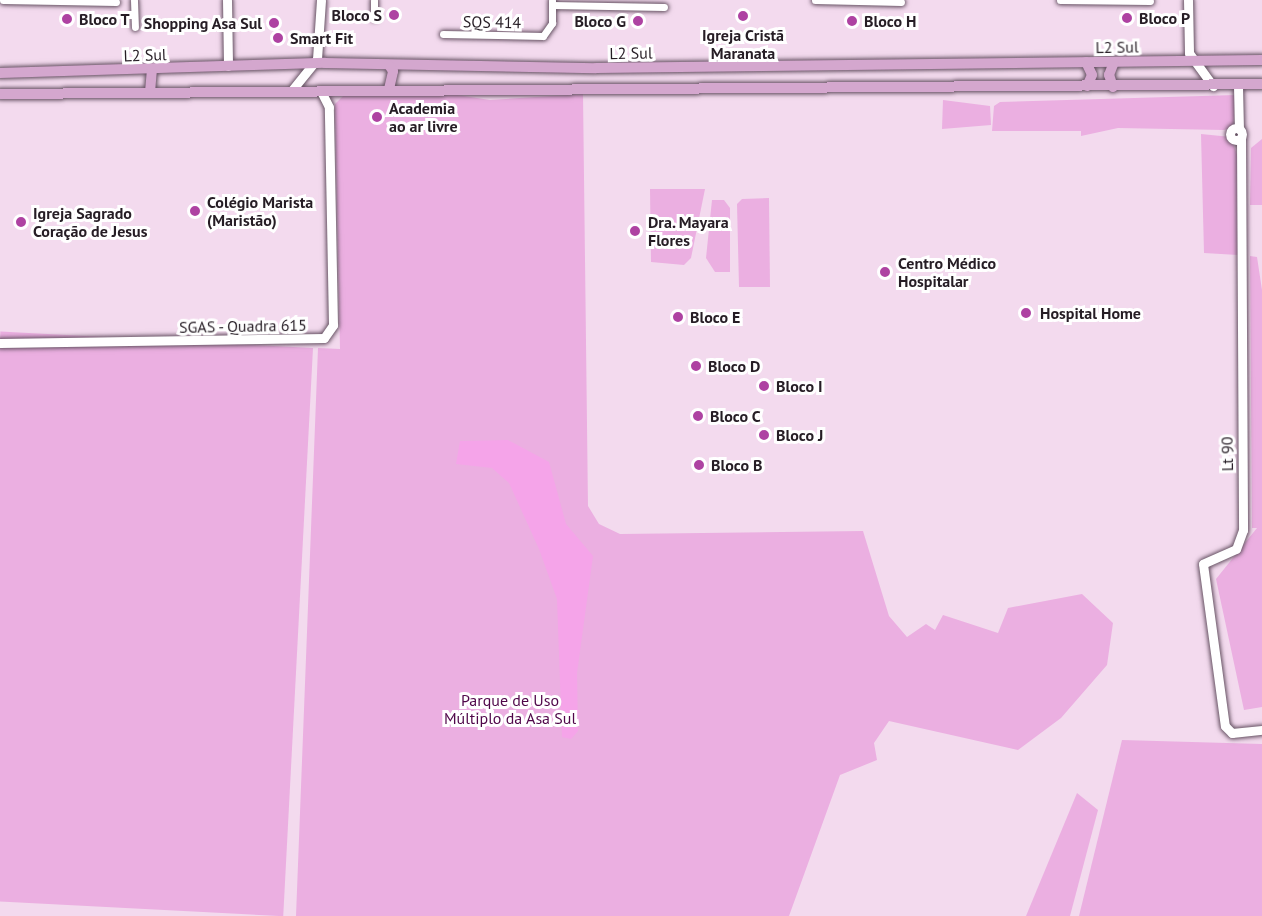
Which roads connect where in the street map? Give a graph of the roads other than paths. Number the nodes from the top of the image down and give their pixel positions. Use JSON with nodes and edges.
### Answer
{"nodes":[{"id":1,"x":3,"y":0,"type":"edge"},
{"id":2,"x":134,"y":0,"type":"edge"},
{"id":3,"x":227,"y":0,"type":"edge"},
{"id":4,"x":321,"y":0,"type":"edge"},
{"id":5,"x":374,"y":0,"type":"edge"},
{"id":6,"x":815,"y":0,"type":"edge"},
{"id":7,"x":1060,"y":0,"type":"edge"},
{"id":8,"x":1188,"y":0,"type":"edge"},
{"id":9,"x":1150,"y":1,"type":"edge"},
{"id":10,"x":116,"y":2,"type":"dead end"},
{"id":11,"x":552,"y":2,"type":"edge"},
{"id":12,"x":902,"y":2,"type":"dead end"},
{"id":13,"x":664,"y":7,"type":"dead end"},
{"id":14,"x":374,"y":17,"type":"dead end"},
{"id":15,"x":135,"y":27,"type":"dead end"},
{"id":16,"x":443,"y":34,"type":"dead end"},
{"id":17,"x":1262,"y":60,"type":"edge"},
{"id":18,"x":1191,"y":61,"type":"junction"},
{"id":19,"x":1086,"y":62,"type":"junction"},
{"id":20,"x":1114,"y":62,"type":"junction"},
{"id":21,"x":316,"y":64,"type":"junction"},
{"id":22,"x":389,"y":64,"type":"junction"},
{"id":23,"x":228,"y":66,"type":"junction"},
{"id":24,"x":152,"y":70,"type":"junction"},
{"id":25,"x":0,"y":74,"type":"edge"},
{"id":26,"x":1262,"y":84,"type":"edge"},
{"id":27,"x":1087,"y":86,"type":"junction"},
{"id":28,"x":1213,"y":86,"type":"junction"},
{"id":29,"x":1238,"y":86,"type":"junction"},
{"id":30,"x":1113,"y":87,"type":"junction"},
{"id":31,"x":389,"y":89,"type":"junction"},
{"id":32,"x":292,"y":90,"type":"junction"},
{"id":33,"x":340,"y":90,"type":"junction"},
{"id":34,"x":321,"y":91,"type":"junction"},
{"id":35,"x":150,"y":92,"type":"junction"},
{"id":36,"x":0,"y":94,"type":"edge"},
{"id":37,"x":329,"y":107,"type":"junction"},
{"id":38,"x":0,"y":343,"type":"edge"},
{"id":39,"x":1262,"y":729,"type":"edge"}],
"edges":[{"from":1,"to":10,"type":"street"},
{"from":2,"to":15,"type":"street"},
{"from":3,"to":23,"type":"street"},
{"from":4,"to":21,"type":"street"},
{"from":5,"to":14,"type":"street"},
{"from":6,"to":12,"type":"street"},
{"from":7,"to":9,"type":"street"},
{"from":8,"to":18,"type":"street"},
{"from":11,"to":13,"type":"street","name":"SQS 414"},
{"from":11,"to":16,"type":"street","name":"SQS 414"},
{"from":17,"to":18,"type":"main road","name":"L2 Sul"},
{"from":18,"to":20,"type":"main road","name":"L2 Sul"},
{"from":18,"to":28,"type":"street"},
{"from":19,"to":20,"type":"main road","name":"L2 Sul"},
{"from":19,"to":22,"type":"main road","name":"L2 Sul"},
{"from":19,"to":27,"type":"main road"},
{"from":20,"to":30,"type":"main road"},
{"from":21,"to":22,"type":"main road","name":"L2 Sul"},
{"from":21,"to":23,"type":"main road","name":"L2 Sul"},
{"from":21,"to":32,"type":"street"},
{"from":22,"to":31,"type":"main road"},
{"from":23,"to":24,"type":"main road","name":"L2 Sul"},
{"from":24,"to":25,"type":"main road","name":"L2 Sul"},
{"from":24,"to":35,"type":"main road"},
{"from":26,"to":29,"type":"main road"},
{"from":27,"to":30,"type":"main road"},
{"from":27,"to":31,"type":"main road"},
{"from":28,"to":29,"type":"main road"},
{"from":28,"to":30,"type":"main road"},
{"from":29,"to":39,"type":"street","name":"Lt 90"},
{"from":31,"to":33,"type":"main road"},
{"from":32,"to":34,"type":"main road"},
{"from":32,"to":35,"type":"main road"},
{"from":33,"to":34,"type":"main road"},
{"from":33,"to":37,"type":"street"},
{"from":34,"to":37,"type":"street","name":"SGAS - Quadra 615"},
{"from":35,"to":36,"type":"main road"},
{"from":37,"to":38,"type":"street","name":"SGAS - Quadra 615"}]}
